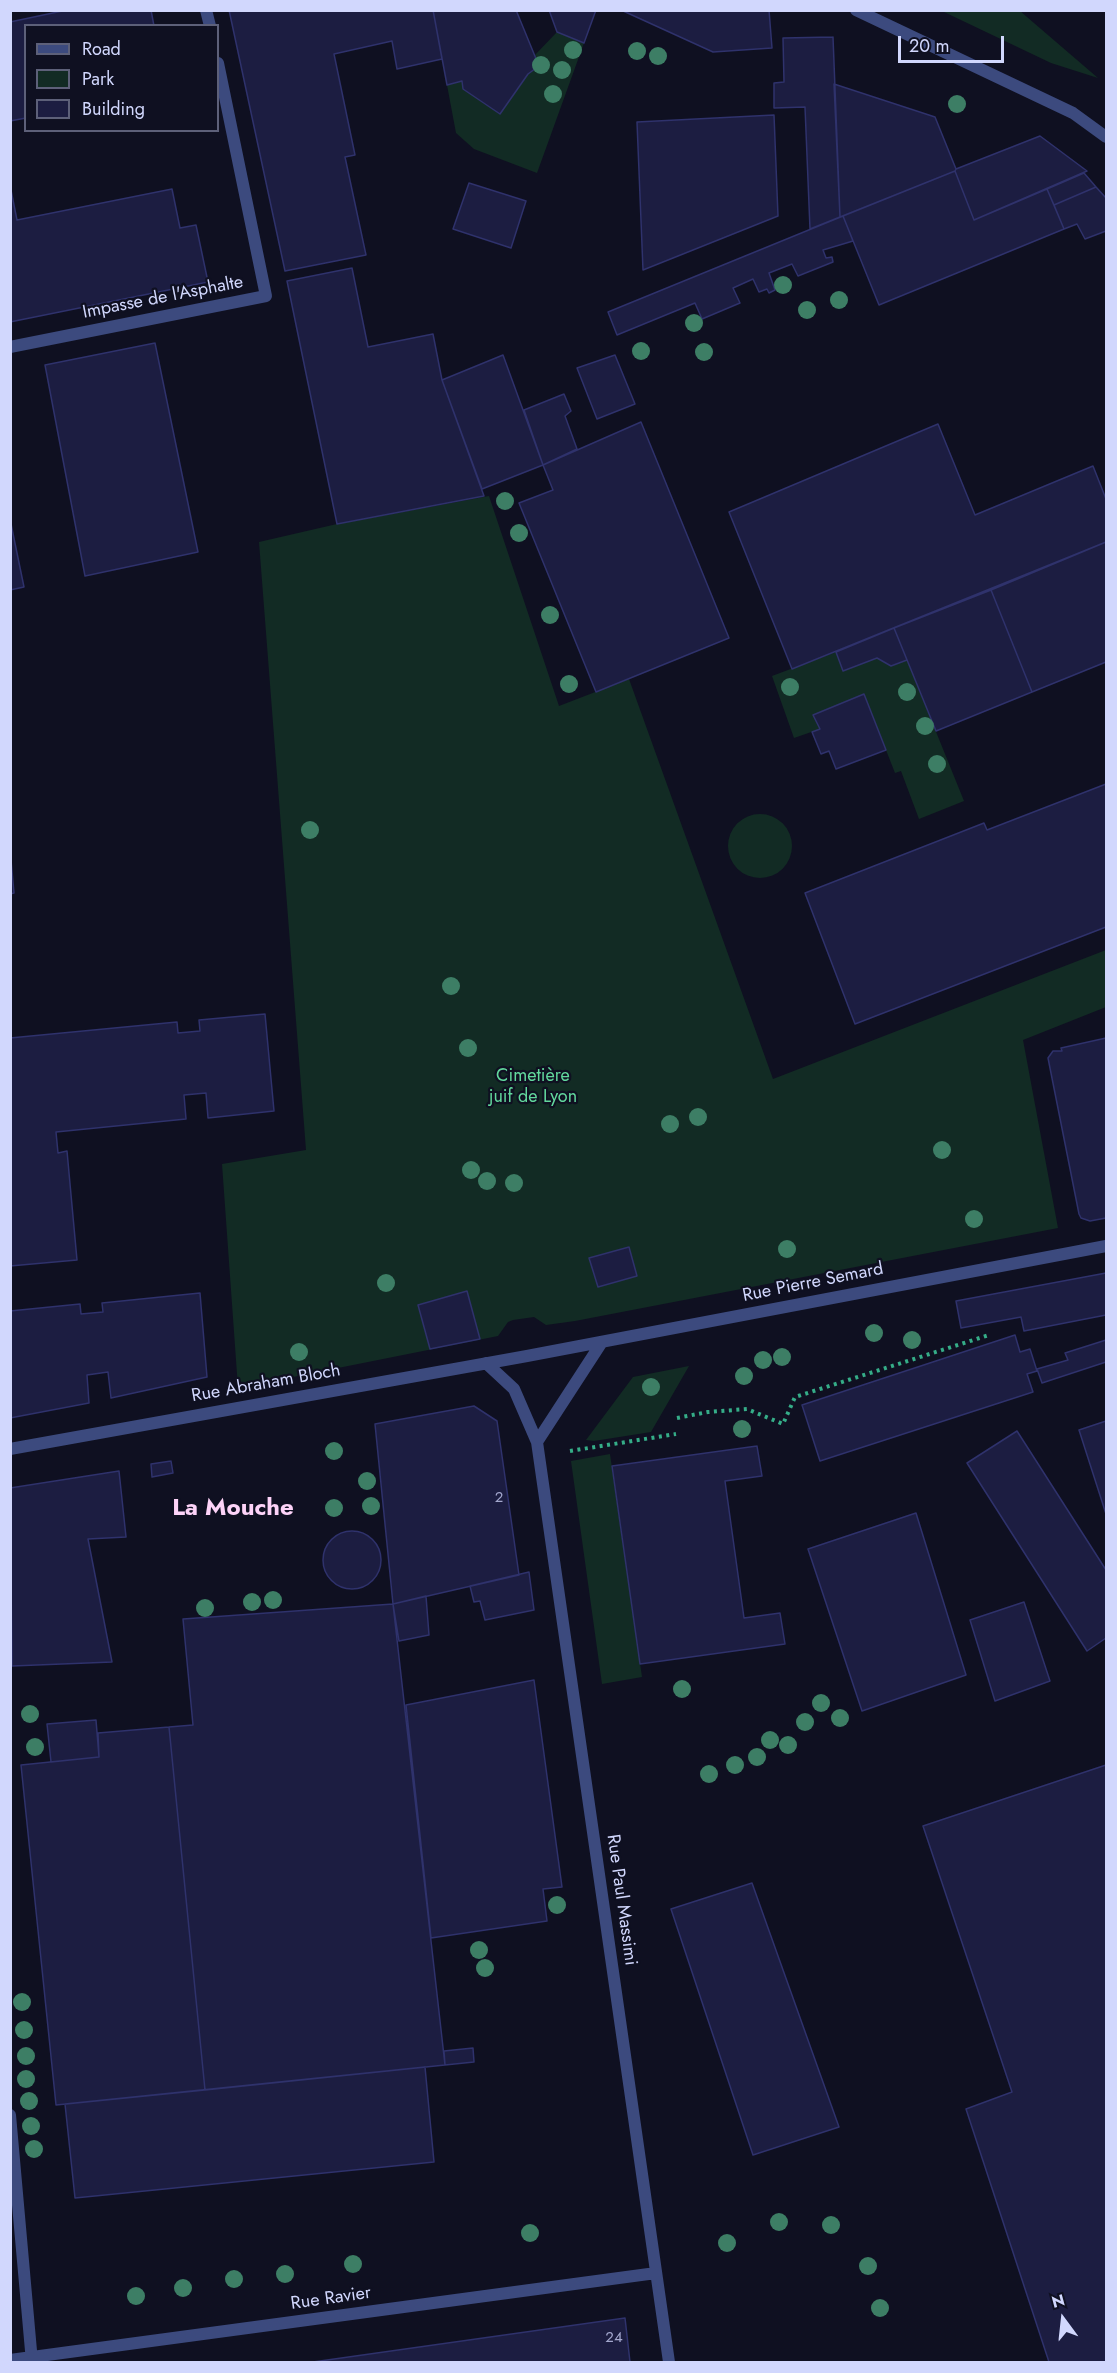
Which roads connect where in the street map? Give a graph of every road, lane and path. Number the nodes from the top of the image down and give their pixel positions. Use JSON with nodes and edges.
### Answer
{"nodes":[{"id":1,"x":856,"y":10,"type":"edge"},
{"id":2,"x":219,"y":68,"type":"edge"},
{"id":3,"x":1107,"y":136,"type":"edge"},
{"id":4,"x":10,"y":347,"type":"edge"},
{"id":5,"x":1107,"y":1246,"type":"edge"},
{"id":6,"x":989,"y":1335,"type":"dead end"},
{"id":7,"x":602,"y":1342,"type":"junction"},
{"id":8,"x":527,"y":1356,"type":"joint"},
{"id":9,"x":486,"y":1363,"type":"junction"},
{"id":10,"x":677,"y":1418,"type":"dead end"},
{"id":11,"x":676,"y":1434,"type":"dead end"},
{"id":12,"x":537,"y":1442,"type":"junction"},
{"id":13,"x":10,"y":1449,"type":"edge"},
{"id":14,"x":570,"y":1451,"type":"dead end"},
{"id":15,"x":10,"y":2115,"type":"edge"},
{"id":16,"x":656,"y":2273,"type":"junction"},
{"id":17,"x":10,"y":2360,"type":"edge"},
{"id":18,"x":33,"y":2360,"type":"edge"},
{"id":19,"x":669,"y":2362,"type":"edge"}],
"edges":[{"from":1,"to":3,"type":"street"},
{"from":2,"to":4,"type":"street","name":"Impasse de l'Asphalte"},
{"from":5,"to":7,"type":"street","name":"Rue Pierre Semard"},
{"from":6,"to":10,"type":"path"},
{"from":7,"to":8,"type":"street","name":"Rue Pierre Semard"},
{"from":7,"to":12,"type":"street"},
{"from":8,"to":9,"type":"street","name":"Rue Abraham Bloch"},
{"from":9,"to":12,"type":"street","name":"Rue Paul Massimi"},
{"from":9,"to":13,"type":"street","name":"Rue Abraham Bloch"},
{"from":11,"to":14,"type":"path"},
{"from":12,"to":16,"type":"street","name":"Rue Paul Massimi"},
{"from":15,"to":18,"type":"street"},
{"from":16,"to":18,"type":"street","name":"Rue Ravier"},
{"from":16,"to":19,"type":"street","name":"Rue Paul Massimi"},
{"from":17,"to":18,"type":"street","name":"Rue Ravier"}]}
